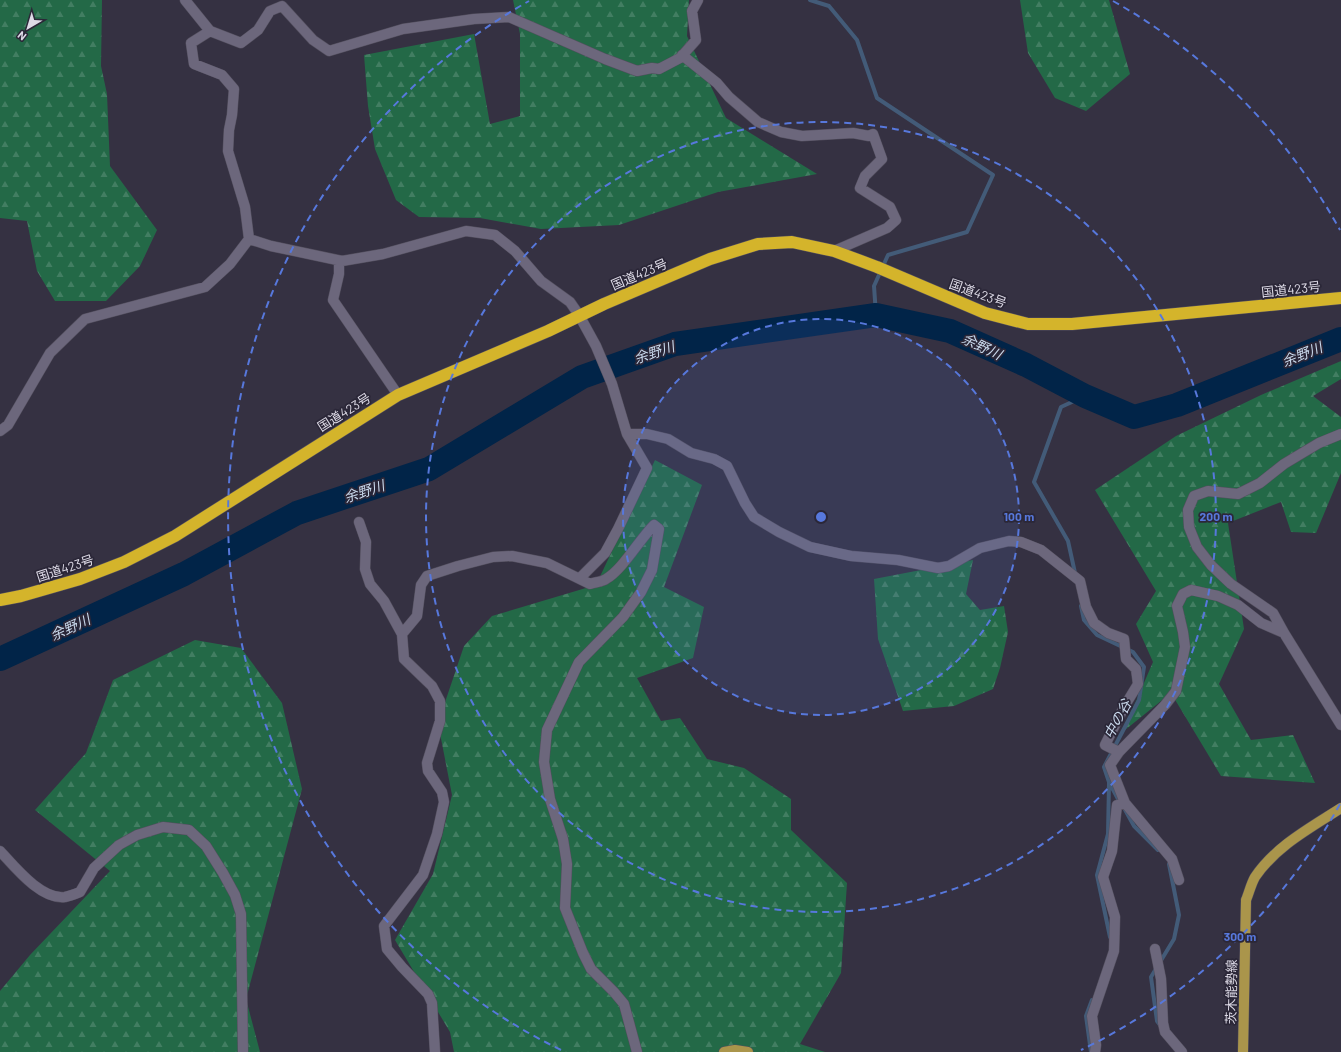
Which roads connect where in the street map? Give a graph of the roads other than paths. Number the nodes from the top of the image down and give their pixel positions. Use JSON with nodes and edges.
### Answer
{"nodes":[{"id":1,"x":185,"y":0,"type":"edge"},
{"id":2,"x":698,"y":0,"type":"edge"},
{"id":3,"x":210,"y":31,"type":"junction"},
{"id":4,"x":682,"y":55,"type":"junction"},
{"id":5,"x":249,"y":239,"type":"junction"},
{"id":6,"x":834,"y":251,"type":"junction"},
{"id":7,"x":339,"y":261,"type":"junction"},
{"id":8,"x":1341,"y":298,"type":"edge"},
{"id":9,"x":579,"y":315,"type":"junction"},
{"id":10,"x":398,"y":395,"type":"junction"},
{"id":11,"x":0,"y":431,"type":"edge"},
{"id":12,"x":627,"y":434,"type":"junction"},
{"id":13,"x":1341,"y":434,"type":"edge"},
{"id":14,"x":359,"y":522,"type":"dead end"},
{"id":15,"x":580,"y":578,"type":"junction"},
{"id":16,"x":0,"y":600,"type":"edge"},
{"id":17,"x":1284,"y":633,"type":"junction"},
{"id":18,"x":402,"y":634,"type":"junction"},
{"id":19,"x":1341,"y":725,"type":"edge"},
{"id":20,"x":1119,"y":752,"type":"junction"},
{"id":21,"x":1125,"y":803,"type":"junction"},
{"id":22,"x":1341,"y":808,"type":"edge"},
{"id":23,"x":0,"y":851,"type":"edge"},
{"id":24,"x":1179,"y":880,"type":"dead end"},
{"id":25,"x":1155,"y":949,"type":"dead end"},
{"id":26,"x":243,"y":1052,"type":"edge"},
{"id":27,"x":435,"y":1052,"type":"edge"},
{"id":28,"x":637,"y":1052,"type":"edge"},
{"id":29,"x":724,"y":1052,"type":"edge"},
{"id":30,"x":748,"y":1052,"type":"edge"},
{"id":31,"x":1094,"y":1052,"type":"edge"},
{"id":32,"x":1182,"y":1052,"type":"edge"},
{"id":33,"x":1243,"y":1052,"type":"edge"}],
"edges":[{"from":1,"to":3,"type":"street"},
{"from":2,"to":4,"type":"street"},
{"from":3,"to":4,"type":"street"},
{"from":3,"to":5,"type":"street"},
{"from":4,"to":6,"type":"street"},
{"from":5,"to":7,"type":"street"},
{"from":5,"to":11,"type":"street"},
{"from":6,"to":8,"type":"highway","name":"国道423号"},
{"from":6,"to":9,"type":"highway","name":"国道423号"},
{"from":7,"to":9,"type":"street"},
{"from":7,"to":10,"type":"street"},
{"from":9,"to":10,"type":"highway","name":"国道423号"},
{"from":9,"to":12,"type":"street"},
{"from":10,"to":16,"type":"highway","name":"国道423号"},
{"from":12,"to":15,"type":"street"},
{"from":12,"to":20,"type":"street"},
{"from":13,"to":17,"type":"street"},
{"from":14,"to":18,"type":"street"},
{"from":15,"to":18,"type":"street"},
{"from":15,"to":28,"type":"street"},
{"from":17,"to":19,"type":"street"},
{"from":17,"to":20,"type":"street"},
{"from":18,"to":27,"type":"street"},
{"from":20,"to":21,"type":"street"},
{"from":21,"to":24,"type":"street"},
{"from":21,"to":31,"type":"street"},
{"from":22,"to":33,"type":"main road","name":"茨木能勢線"},
{"from":23,"to":26,"type":"street"},
{"from":25,"to":32,"type":"street"},
{"from":29,"to":30,"type":"main road"}]}
